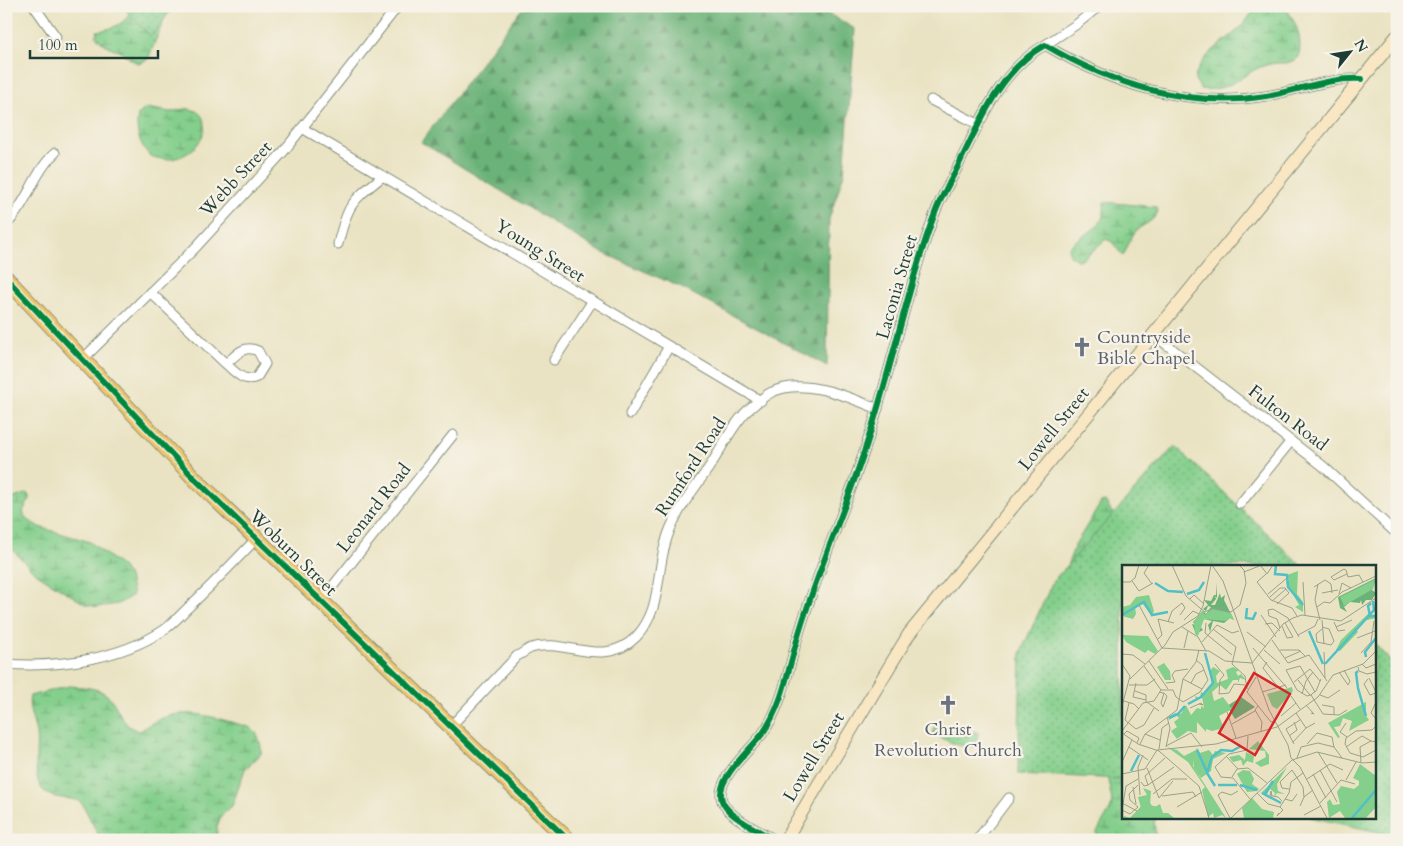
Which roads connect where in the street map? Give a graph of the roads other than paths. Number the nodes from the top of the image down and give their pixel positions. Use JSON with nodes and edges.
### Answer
{"nodes":[{"id":1,"x":34,"y":6,"type":"edge"},
{"id":2,"x":398,"y":6,"type":"edge"},
{"id":3,"x":1099,"y":6,"type":"edge"},
{"id":4,"x":1397,"y":36,"type":"edge"},
{"id":5,"x":56,"y":37,"type":"dead end"},
{"id":6,"x":1045,"y":45,"type":"junction"},
{"id":7,"x":1362,"y":79,"type":"junction"},
{"id":8,"x":931,"y":100,"type":"dead end"},
{"id":9,"x":978,"y":124,"type":"junction"},
{"id":10,"x":302,"y":128,"type":"junction"},
{"id":11,"x":56,"y":153,"type":"dead end"},
{"id":12,"x":383,"y":176,"type":"junction"},
{"id":13,"x":6,"y":225,"type":"edge"},
{"id":14,"x":338,"y":244,"type":"dead end"},
{"id":15,"x":6,"y":278,"type":"edge"},
{"id":16,"x":150,"y":292,"type":"junction"},
{"id":17,"x":592,"y":302,"type":"junction"},
{"id":18,"x":1153,"y":334,"type":"junction"},
{"id":19,"x":668,"y":348,"type":"junction"},
{"id":20,"x":82,"y":360,"type":"junction"},
{"id":21,"x":554,"y":360,"type":"dead end"},
{"id":22,"x":226,"y":364,"type":"dead end"},
{"id":23,"x":761,"y":402,"type":"junction"},
{"id":24,"x":878,"y":409,"type":"junction"},
{"id":25,"x":630,"y":414,"type":"dead end"},
{"id":26,"x":453,"y":434,"type":"dead end"},
{"id":27,"x":1290,"y":441,"type":"junction"},
{"id":28,"x":1240,"y":504,"type":"dead end"},
{"id":29,"x":1397,"y":534,"type":"edge"},
{"id":30,"x":256,"y":538,"type":"junction"},
{"id":31,"x":322,"y":601,"type":"junction"},
{"id":32,"x":6,"y":664,"type":"edge"},
{"id":33,"x":451,"y":726,"type":"junction"},
{"id":34,"x":1009,"y":798,"type":"dead end"},
{"id":35,"x":568,"y":840,"type":"edge"},
{"id":36,"x":775,"y":840,"type":"edge"},
{"id":37,"x":785,"y":840,"type":"edge"},
{"id":38,"x":977,"y":840,"type":"edge"}],
"edges":[{"from":1,"to":5,"type":"street"},
{"from":2,"to":10,"type":"street","name":"Webb Street"},
{"from":3,"to":6,"type":"street","name":"Laconia Street"},
{"from":4,"to":7,"type":"main road","name":"Lowell Street"},
{"from":6,"to":7,"type":"street"},
{"from":6,"to":9,"type":"street","name":"Laconia Street"},
{"from":7,"to":18,"type":"main road","name":"Lowell Street"},
{"from":8,"to":9,"type":"street"},
{"from":9,"to":24,"type":"street","name":"Laconia Street"},
{"from":10,"to":12,"type":"street","name":"Young Street"},
{"from":10,"to":16,"type":"street","name":"Webb Street"},
{"from":11,"to":13,"type":"street"},
{"from":12,"to":14,"type":"street"},
{"from":12,"to":17,"type":"street","name":"Young Street"},
{"from":15,"to":20,"type":"main road","name":"Woburn Street"},
{"from":16,"to":20,"type":"street","name":"Webb Street"},
{"from":16,"to":22,"type":"street"},
{"from":17,"to":19,"type":"street","name":"Young Street"},
{"from":17,"to":21,"type":"street"},
{"from":18,"to":27,"type":"street","name":"Fulton Road"},
{"from":18,"to":37,"type":"main road","name":"Lowell Street"},
{"from":19,"to":23,"type":"street","name":"Young Street"},
{"from":19,"to":25,"type":"street"},
{"from":20,"to":30,"type":"main road","name":"Woburn Street"},
{"from":23,"to":24,"type":"street","name":"Rumford Road"},
{"from":23,"to":33,"type":"street","name":"Rumford Road"},
{"from":24,"to":36,"type":"street","name":"Laconia Street"},
{"from":26,"to":31,"type":"street","name":"Leonard Road"},
{"from":27,"to":28,"type":"street"},
{"from":27,"to":29,"type":"street","name":"Fulton Road"},
{"from":30,"to":31,"type":"main road","name":"Woburn Street"},
{"from":30,"to":32,"type":"street"},
{"from":31,"to":33,"type":"main road","name":"Woburn Street"},
{"from":33,"to":35,"type":"main road","name":"Woburn Street"},
{"from":34,"to":38,"type":"street"}]}
